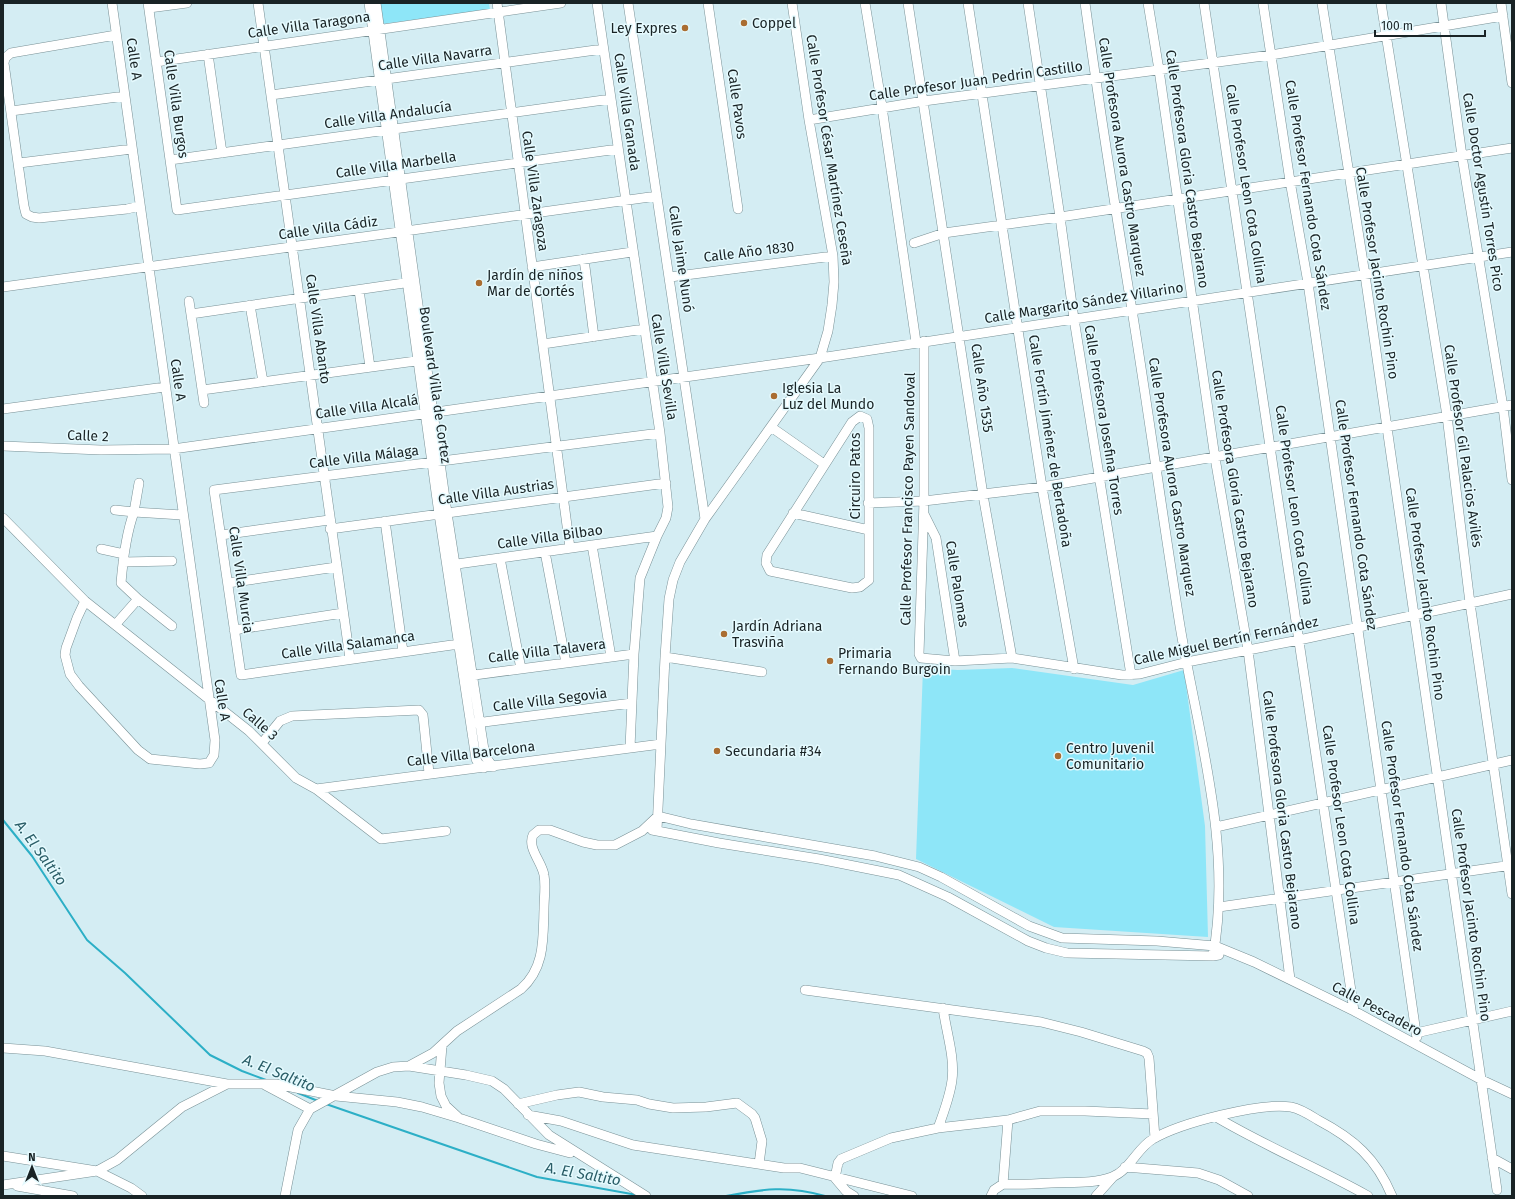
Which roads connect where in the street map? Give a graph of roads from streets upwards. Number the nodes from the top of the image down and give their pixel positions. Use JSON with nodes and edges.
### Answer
{"nodes":[{"id":1,"x":112,"y":3,"type":"edge"},
{"id":2,"x":187,"y":3,"type":"edge"},
{"id":3,"x":258,"y":3,"type":"edge"},
{"id":4,"x":369,"y":3,"type":"edge"},
{"id":5,"x":376,"y":3,"type":"edge"},
{"id":6,"x":562,"y":3,"type":"edge"},
{"id":7,"x":596,"y":3,"type":"edge"},
{"id":8,"x":628,"y":3,"type":"edge"},
{"id":9,"x":708,"y":3,"type":"edge"},
{"id":10,"x":792,"y":3,"type":"edge"},
{"id":11,"x":865,"y":3,"type":"edge"},
{"id":12,"x":908,"y":3,"type":"edge"},
{"id":13,"x":968,"y":3,"type":"edge"},
{"id":14,"x":1028,"y":3,"type":"edge"},
{"id":15,"x":1085,"y":3,"type":"edge"},
{"id":16,"x":1148,"y":3,"type":"edge"},
{"id":17,"x":1204,"y":3,"type":"edge"},
{"id":18,"x":1263,"y":3,"type":"edge"},
{"id":19,"x":1322,"y":3,"type":"edge"},
{"id":20,"x":1381,"y":3,"type":"edge"},
{"id":21,"x":1441,"y":3,"type":"edge"},
{"id":22,"x":1501,"y":3,"type":"edge"},
{"id":23,"x":148,"y":6,"type":"edge"},
{"id":24,"x":498,"y":8,"type":"edge"},
{"id":25,"x":1503,"y":16,"type":"junction"},
{"id":26,"x":1446,"y":27,"type":"junction"},
{"id":27,"x":376,"y":30,"type":"junction"},
{"id":28,"x":116,"y":35,"type":"junction"},
{"id":29,"x":1385,"y":36,"type":"junction"},
{"id":30,"x":264,"y":46,"type":"junction"},
{"id":31,"x":1328,"y":46,"type":"junction"},
{"id":32,"x":603,"y":49,"type":"junction"},
{"id":33,"x":208,"y":54,"type":"junction"},
{"id":34,"x":1271,"y":55,"type":"junction"},
{"id":35,"x":156,"y":62,"type":"junction"},
{"id":36,"x":1213,"y":62,"type":"junction"},
{"id":37,"x":505,"y":63,"type":"junction"},
{"id":38,"x":1159,"y":70,"type":"junction"},
{"id":39,"x":1095,"y":78,"type":"junction"},
{"id":40,"x":384,"y":80,"type":"junction"},
{"id":41,"x":1512,"y":83,"type":"edge"},
{"id":42,"x":1041,"y":85,"type":"junction"},
{"id":43,"x":981,"y":94,"type":"junction"},
{"id":44,"x":125,"y":96,"type":"junction"},
{"id":45,"x":270,"y":96,"type":"junction"},
{"id":46,"x":611,"y":99,"type":"junction"},
{"id":47,"x":924,"y":101,"type":"junction"},
{"id":48,"x":882,"y":107,"type":"junction"},
{"id":49,"x":10,"y":111,"type":"junction"},
{"id":50,"x":511,"y":113,"type":"junction"},
{"id":51,"x":809,"y":120,"type":"junction"},
{"id":52,"x":391,"y":129,"type":"junction"},
{"id":53,"x":277,"y":145,"type":"junction"},
{"id":54,"x":1512,"y":148,"type":"edge"},
{"id":55,"x":132,"y":149,"type":"junction"},
{"id":56,"x":618,"y":149,"type":"junction"},
{"id":57,"x":222,"y":152,"type":"junction"},
{"id":58,"x":1462,"y":156,"type":"junction"},
{"id":59,"x":170,"y":160,"type":"junction"},
{"id":60,"x":19,"y":163,"type":"junction"},
{"id":61,"x":517,"y":163,"type":"junction"},
{"id":62,"x":1406,"y":164,"type":"junction"},
{"id":63,"x":1348,"y":173,"type":"junction"},
{"id":64,"x":397,"y":179,"type":"junction"},
{"id":65,"x":1290,"y":181,"type":"junction"},
{"id":66,"x":1233,"y":190,"type":"junction"},
{"id":67,"x":285,"y":195,"type":"junction"},
{"id":68,"x":657,"y":196,"type":"junction"},
{"id":69,"x":1177,"y":198,"type":"junction"},
{"id":70,"x":626,"y":200,"type":"junction"},
{"id":71,"x":140,"y":206,"type":"junction"},
{"id":72,"x":1115,"y":208,"type":"junction"},
{"id":73,"x":738,"y":209,"type":"dead end"},
{"id":74,"x":177,"y":210,"type":"joint"},
{"id":75,"x":524,"y":215,"type":"junction"},
{"id":76,"x":1060,"y":217,"type":"junction"},
{"id":77,"x":1001,"y":224,"type":"junction"},
{"id":78,"x":403,"y":232,"type":"junction"},
{"id":79,"x":944,"y":233,"type":"junction"},
{"id":80,"x":914,"y":243,"type":"dead end"},
{"id":81,"x":292,"y":247,"type":"junction"},
{"id":82,"x":632,"y":252,"type":"junction"},
{"id":83,"x":1512,"y":252,"type":"edge"},
{"id":84,"x":833,"y":256,"type":"junction"},
{"id":85,"x":1479,"y":258,"type":"junction"},
{"id":86,"x":584,"y":259,"type":"junction"},
{"id":87,"x":1423,"y":266,"type":"junction"},
{"id":88,"x":148,"y":267,"type":"junction"},
{"id":89,"x":532,"y":267,"type":"junction"},
{"id":90,"x":1365,"y":275,"type":"junction"},
{"id":91,"x":670,"y":277,"type":"junction"},
{"id":92,"x":411,"y":282,"type":"junction"},
{"id":93,"x":1308,"y":283,"type":"junction"},
{"id":94,"x":3,"y":287,"type":"edge"},
{"id":95,"x":359,"y":290,"type":"junction"},
{"id":96,"x":1248,"y":292,"type":"junction"},
{"id":97,"x":300,"y":298,"type":"junction"},
{"id":98,"x":189,"y":300,"type":"dead end"},
{"id":99,"x":1191,"y":301,"type":"junction"},
{"id":100,"x":250,"y":305,"type":"junction"},
{"id":101,"x":1132,"y":309,"type":"junction"},
{"id":102,"x":191,"y":314,"type":"junction"},
{"id":103,"x":1074,"y":319,"type":"junction"},
{"id":104,"x":1017,"y":326,"type":"junction"},
{"id":105,"x":644,"y":329,"type":"junction"},
{"id":106,"x":960,"y":336,"type":"junction"},
{"id":107,"x":594,"y":337,"type":"junction"},
{"id":108,"x":920,"y":341,"type":"junction"},
{"id":109,"x":543,"y":344,"type":"junction"},
{"id":110,"x":820,"y":358,"type":"junction"},
{"id":111,"x":422,"y":360,"type":"junction"},
{"id":112,"x":370,"y":367,"type":"junction"},
{"id":113,"x":311,"y":375,"type":"junction"},
{"id":114,"x":684,"y":377,"type":"junction"},
{"id":115,"x":652,"y":381,"type":"junction"},
{"id":116,"x":262,"y":382,"type":"junction"},
{"id":117,"x":165,"y":387,"type":"junction"},
{"id":118,"x":202,"y":390,"type":"junction"},
{"id":119,"x":550,"y":396,"type":"junction"},
{"id":120,"x":204,"y":403,"type":"dead end"},
{"id":121,"x":1507,"y":406,"type":"edge"},
{"id":122,"x":3,"y":409,"type":"edge"},
{"id":123,"x":430,"y":412,"type":"junction"},
{"id":124,"x":1448,"y":416,"type":"junction"},
{"id":125,"x":1387,"y":426,"type":"junction"},
{"id":126,"x":771,"y":427,"type":"junction"},
{"id":127,"x":317,"y":428,"type":"junction"},
{"id":128,"x":660,"y":433,"type":"junction"},
{"id":129,"x":1330,"y":437,"type":"junction"},
{"id":130,"x":3,"y":446,"type":"edge"},
{"id":131,"x":557,"y":446,"type":"junction"},
{"id":132,"x":1272,"y":448,"type":"junction"},
{"id":133,"x":173,"y":449,"type":"junction"},
{"id":134,"x":1215,"y":458,"type":"junction"},
{"id":135,"x":436,"y":462,"type":"junction"},
{"id":136,"x":824,"y":464,"type":"junction"},
{"id":137,"x":1156,"y":467,"type":"junction"},
{"id":138,"x":324,"y":476,"type":"junction"},
{"id":139,"x":1099,"y":478,"type":"junction"},
{"id":140,"x":1512,"y":480,"type":"edge"},
{"id":141,"x":139,"y":483,"type":"dead end"},
{"id":142,"x":666,"y":483,"type":"junction"},
{"id":143,"x":1042,"y":487,"type":"junction"},
{"id":144,"x":214,"y":490,"type":"joint"},
{"id":145,"x":983,"y":495,"type":"junction"},
{"id":146,"x":563,"y":497,"type":"junction"},
{"id":147,"x":924,"y":501,"type":"junction"},
{"id":148,"x":868,"y":503,"type":"junction"},
{"id":149,"x":115,"y":510,"type":"dead end"},
{"id":150,"x":134,"y":512,"type":"junction"},
{"id":151,"x":443,"y":513,"type":"junction"},
{"id":152,"x":793,"y":513,"type":"junction"},
{"id":153,"x":924,"y":514,"type":"junction"},
{"id":154,"x":182,"y":515,"type":"junction"},
{"id":155,"x":3,"y":518,"type":"edge"},
{"id":156,"x":705,"y":519,"type":"junction"},
{"id":157,"x":385,"y":521,"type":"junction"},
{"id":158,"x":330,"y":524,"type":"junction"},
{"id":159,"x":869,"y":530,"type":"junction"},
{"id":160,"x":221,"y":535,"type":"junction"},
{"id":161,"x":657,"y":536,"type":"junction"},
{"id":162,"x":592,"y":545,"type":"junction"},
{"id":163,"x":570,"y":548,"type":"junction"},
{"id":164,"x":101,"y":549,"type":"dead end"},
{"id":165,"x":545,"y":552,"type":"junction"},
{"id":166,"x":124,"y":558,"type":"junction"},
{"id":167,"x":500,"y":558,"type":"junction"},
{"id":168,"x":172,"y":561,"type":"dead end"},
{"id":169,"x":451,"y":565,"type":"junction"},
{"id":170,"x":336,"y":567,"type":"junction"},
{"id":171,"x":228,"y":583,"type":"junction"},
{"id":172,"x":1512,"y":594,"type":"edge"},
{"id":173,"x":138,"y":599,"type":"junction"},
{"id":174,"x":85,"y":601,"type":"junction"},
{"id":175,"x":1470,"y":603,"type":"junction"},
{"id":176,"x":343,"y":613,"type":"junction"},
{"id":177,"x":1413,"y":615,"type":"junction"},
{"id":178,"x":116,"y":624,"type":"junction"},
{"id":179,"x":172,"y":626,"type":"dead end"},
{"id":180,"x":1358,"y":627,"type":"junction"},
{"id":181,"x":234,"y":630,"type":"junction"},
{"id":182,"x":1299,"y":640,"type":"junction"},
{"id":183,"x":459,"y":644,"type":"junction"},
{"id":184,"x":1248,"y":650,"type":"junction"},
{"id":185,"x":403,"y":652,"type":"junction"},
{"id":186,"x":634,"y":654,"type":"junction"},
{"id":187,"x":611,"y":657,"type":"junction"},
{"id":188,"x":665,"y":657,"type":"junction"},
{"id":189,"x":920,"y":657,"type":"joint"},
{"id":190,"x":1012,"y":658,"type":"junction"},
{"id":191,"x":350,"y":659,"type":"junction"},
{"id":192,"x":955,"y":661,"type":"junction"},
{"id":193,"x":1187,"y":662,"type":"junction"},
{"id":194,"x":566,"y":663,"type":"junction"},
{"id":195,"x":521,"y":669,"type":"junction"},
{"id":196,"x":1074,"y":669,"type":"junction"},
{"id":197,"x":762,"y":672,"type":"dead end"},
{"id":198,"x":241,"y":675,"type":"joint"},
{"id":199,"x":469,"y":675,"type":"junction"},
{"id":200,"x":1131,"y":675,"type":"junction"},
{"id":201,"x":207,"y":697,"type":"junction"},
{"id":202,"x":632,"y":703,"type":"junction"},
{"id":203,"x":477,"y":723,"type":"junction"},
{"id":204,"x":262,"y":743,"type":"junction"},
{"id":205,"x":660,"y":744,"type":"junction"},
{"id":206,"x":630,"y":748,"type":"junction"},
{"id":207,"x":1512,"y":760,"type":"edge"},
{"id":208,"x":1493,"y":764,"type":"junction"},
{"id":209,"x":493,"y":767,"type":"junction"},
{"id":210,"x":484,"y":768,"type":"junction"},
{"id":211,"x":429,"y":773,"type":"junction"},
{"id":212,"x":1437,"y":777,"type":"junction"},
{"id":213,"x":1381,"y":789,"type":"junction"},
{"id":214,"x":316,"y":790,"type":"junction"},
{"id":215,"x":1323,"y":802,"type":"junction"},
{"id":216,"x":1270,"y":815,"type":"junction"},
{"id":217,"x":658,"y":816,"type":"junction"},
{"id":218,"x":1216,"y":827,"type":"junction"},
{"id":219,"x":657,"y":830,"type":"junction"},
{"id":220,"x":446,"y":831,"type":"dead end"},
{"id":221,"x":642,"y":831,"type":"junction"},
{"id":222,"x":822,"y":846,"type":"junction"},
{"id":223,"x":819,"y":859,"type":"junction"},
{"id":224,"x":1510,"y":866,"type":"edge"},
{"id":225,"x":1452,"y":874,"type":"junction"},
{"id":226,"x":1394,"y":882,"type":"junction"},
{"id":227,"x":1336,"y":891,"type":"junction"},
{"id":228,"x":1512,"y":894,"type":"edge"},
{"id":229,"x":1279,"y":899,"type":"junction"},
{"id":230,"x":988,"y":903,"type":"junction"},
{"id":231,"x":1219,"y":907,"type":"junction"},
{"id":232,"x":980,"y":914,"type":"junction"},
{"id":233,"x":1215,"y":946,"type":"junction"},
{"id":234,"x":1228,"y":952,"type":"junction"},
{"id":235,"x":1213,"y":956,"type":"junction"},
{"id":236,"x":1290,"y":979,"type":"junction"},
{"id":237,"x":805,"y":990,"type":"dead end"},
{"id":238,"x":943,"y":1008,"type":"junction"},
{"id":239,"x":1354,"y":1011,"type":"junction"},
{"id":240,"x":1512,"y":1011,"type":"edge"},
{"id":241,"x":1472,"y":1020,"type":"junction"},
{"id":242,"x":1416,"y":1033,"type":"junction"},
{"id":243,"x":442,"y":1046,"type":"junction"},
{"id":244,"x":1419,"y":1046,"type":"junction"},
{"id":245,"x":3,"y":1048,"type":"edge"},
{"id":246,"x":409,"y":1066,"type":"junction"},
{"id":247,"x":440,"y":1072,"type":"junction"},
{"id":248,"x":1482,"y":1080,"type":"junction"},
{"id":249,"x":226,"y":1084,"type":"junction"},
{"id":250,"x":265,"y":1085,"type":"junction"},
{"id":251,"x":1511,"y":1094,"type":"edge"},
{"id":252,"x":336,"y":1096,"type":"junction"},
{"id":253,"x":518,"y":1104,"type":"junction"},
{"id":254,"x":310,"y":1109,"type":"junction"},
{"id":255,"x":528,"y":1114,"type":"junction"},
{"id":256,"x":1153,"y":1114,"type":"junction"},
{"id":257,"x":1216,"y":1117,"type":"junction"},
{"id":258,"x":459,"y":1118,"type":"junction"},
{"id":259,"x":1008,"y":1120,"type":"junction"},
{"id":260,"x":938,"y":1128,"type":"junction"},
{"id":261,"x":1154,"y":1138,"type":"junction"},
{"id":262,"x":3,"y":1156,"type":"edge"},
{"id":263,"x":580,"y":1156,"type":"junction"},
{"id":264,"x":1492,"y":1158,"type":"junction"},
{"id":265,"x":758,"y":1164,"type":"junction"},
{"id":266,"x":1125,"y":1167,"type":"junction"},
{"id":267,"x":1512,"y":1169,"type":"edge"},
{"id":268,"x":97,"y":1171,"type":"junction"},
{"id":269,"x":1113,"y":1176,"type":"junction"},
{"id":270,"x":835,"y":1178,"type":"junction"},
{"id":271,"x":1003,"y":1184,"type":"junction"},
{"id":272,"x":6,"y":1185,"type":"edge"},
{"id":273,"x":1497,"y":1190,"type":"dead end"},
{"id":274,"x":73,"y":1196,"type":"edge"},
{"id":275,"x":142,"y":1196,"type":"edge"},
{"id":276,"x":285,"y":1196,"type":"edge"},
{"id":277,"x":646,"y":1196,"type":"edge"},
{"id":278,"x":854,"y":1196,"type":"edge"},
{"id":279,"x":912,"y":1196,"type":"edge"},
{"id":280,"x":991,"y":1196,"type":"edge"},
{"id":281,"x":1096,"y":1196,"type":"edge"},
{"id":282,"x":1248,"y":1196,"type":"edge"},
{"id":283,"x":1368,"y":1196,"type":"edge"},
{"id":284,"x":1392,"y":1196,"type":"edge"}],
"edges":[{"from":1,"to":28,"type":"street","name":"Calle A"},
{"from":2,"to":23,"type":"street"},
{"from":3,"to":30,"type":"street","name":"Calle Villa Abanto"},
{"from":4,"to":27,"type":"street","name":"Boulevard Villa de Cortez"},
{"from":5,"to":27,"type":"street","name":"Boulevard Villa de Cortez"},
{"from":6,"to":24,"type":"street","name":"Calle Villa Taragona"},
{"from":7,"to":32,"type":"street","name":"Calle Villa Granada"},
{"from":8,"to":68,"type":"street","name":"Calle Jaime Nunó"},
{"from":9,"to":73,"type":"street","name":"Calle Pavos"},
{"from":10,"to":51,"type":"street","name":"Calle Profesor César Martínez Ceseña"},
{"from":11,"to":48,"type":"street","name":"Calle Profesor Francisco Payen Sandoval"},
{"from":12,"to":47,"type":"street","name":"Calle Año 1535"},
{"from":13,"to":43,"type":"street","name":"Calle Fortín Jiménez de Bertadoña"},
{"from":14,"to":42,"type":"street","name":"Calle Profesora Josefina Torres"},
{"from":15,"to":39,"type":"street","name":"Calle Profesora Aurora Castro Marquez"},
{"from":16,"to":38,"type":"street","name":"Calle Profesora Gloria Castro Bejarano"},
{"from":17,"to":36,"type":"street","name":"Calle Profesor Leon Cota Collina"},
{"from":18,"to":34,"type":"street","name":"Calle Profesor Fernando Cota Sández"},
{"from":19,"to":31,"type":"street","name":"Calle Profesor Jacinto Rochin Pino"},
{"from":20,"to":29,"type":"street","name":"Calle Profesor Gil Palacios Avilés"},
{"from":21,"to":26,"type":"street","name":"Calle Doctor Agustín Torres Pico"},
{"from":22,"to":25,"type":"street"},
{"from":23,"to":35,"type":"street","name":"Calle Villa Burgos"},
{"from":24,"to":27,"type":"street","name":"Calle Villa Taragona"},
{"from":24,"to":37,"type":"street","name":"Calle Villa Zaragoza"},
{"from":25,"to":26,"type":"street","name":"Calle Profesor Juan Pedrin Castillo"},
{"from":25,"to":41,"type":"street"},
{"from":26,"to":29,"type":"street","name":"Calle Profesor Juan Pedrin Castillo"},
{"from":26,"to":58,"type":"street","name":"Calle Doctor Agustín Torres Pico"},
{"from":27,"to":30,"type":"street","name":"Calle Villa Taragona"},
{"from":27,"to":40,"type":"street","name":"Boulevard Villa de Cortez"},
{"from":28,"to":44,"type":"street","name":"Calle A"},
{"from":28,"to":49,"type":"street"},
{"from":29,"to":31,"type":"street","name":"Calle Profesor Juan Pedrin Castillo"},
{"from":29,"to":62,"type":"street","name":"Calle Profesor Gil Palacios Avilés"},
{"from":30,"to":33,"type":"street","name":"Calle Villa Taragona"},
{"from":30,"to":45,"type":"street","name":"Calle Villa Abanto"},
{"from":31,"to":34,"type":"street","name":"Calle Profesor Juan Pedrin Castillo"},
{"from":31,"to":63,"type":"street","name":"Calle Profesor Jacinto Rochin Pino"},
{"from":32,"to":37,"type":"street","name":"Calle Villa Navarra"},
{"from":32,"to":46,"type":"street","name":"Calle Villa Granada"},
{"from":33,"to":35,"type":"street","name":"Calle Villa Taragona"},
{"from":33,"to":57,"type":"street"},
{"from":34,"to":36,"type":"street","name":"Calle Profesor Juan Pedrin Castillo"},
{"from":34,"to":65,"type":"street","name":"Calle Profesor Fernando Cota Sández"},
{"from":35,"to":59,"type":"street","name":"Calle Villa Burgos"},
{"from":36,"to":38,"type":"street","name":"Calle Profesor Juan Pedrin Castillo"},
{"from":36,"to":66,"type":"street","name":"Calle Profesor Leon Cota Collina"},
{"from":37,"to":40,"type":"street","name":"Calle Villa Navarra"},
{"from":37,"to":50,"type":"street","name":"Calle Villa Zaragoza"},
{"from":38,"to":39,"type":"street","name":"Calle Profesor Juan Pedrin Castillo"},
{"from":38,"to":69,"type":"street","name":"Calle Profesora Gloria Castro Bejarano"},
{"from":39,"to":42,"type":"street","name":"Calle Profesor Juan Pedrin Castillo"},
{"from":39,"to":72,"type":"street","name":"Calle Profesora Aurora Castro Marquez"},
{"from":40,"to":45,"type":"street","name":"Calle Villa Navarra"},
{"from":40,"to":52,"type":"street","name":"Boulevard Villa de Cortez"},
{"from":42,"to":43,"type":"street","name":"Calle Profesor Juan Pedrin Castillo"},
{"from":42,"to":76,"type":"street","name":"Calle Profesora Josefina Torres"},
{"from":43,"to":47,"type":"street","name":"Calle Profesor Juan Pedrin Castillo"},
{"from":43,"to":77,"type":"street","name":"Calle Fortín Jiménez de Bertadoña"},
{"from":44,"to":49,"type":"street"},
{"from":44,"to":55,"type":"street","name":"Calle A"},
{"from":45,"to":53,"type":"street","name":"Calle Villa Abanto"},
{"from":46,"to":50,"type":"street","name":"Calle Villa Andalucía"},
{"from":46,"to":56,"type":"street","name":"Calle Villa Granada"},
{"from":47,"to":48,"type":"street","name":"Calle Profesor Juan Pedrin Castillo"},
{"from":47,"to":79,"type":"street","name":"Calle Año 1535"},
{"from":48,"to":51,"type":"street","name":"Calle Profesor Juan Pedrin Castillo"},
{"from":48,"to":108,"type":"street","name":"Calle Profesor Francisco Payen Sandoval"},
{"from":49,"to":60,"type":"street"},
{"from":50,"to":52,"type":"street","name":"Calle Villa Andalucía"},
{"from":50,"to":61,"type":"street","name":"Calle Villa Zaragoza"},
{"from":51,"to":84,"type":"street","name":"Calle Profesor César Martínez Ceseña"},
{"from":52,"to":53,"type":"street","name":"Calle Villa Andalucía"},
{"from":52,"to":64,"type":"street","name":"Boulevard Villa de Cortez"},
{"from":53,"to":57,"type":"street","name":"Calle Villa Andalucía"},
{"from":53,"to":67,"type":"street","name":"Calle Villa Abanto"},
{"from":54,"to":58,"type":"street"},
{"from":55,"to":60,"type":"street"},
{"from":55,"to":71,"type":"street","name":"Calle A"},
{"from":56,"to":61,"type":"street","name":"Calle Villa Marbella"},
{"from":56,"to":70,"type":"street","name":"Calle Villa Granada"},
{"from":57,"to":59,"type":"street","name":"Calle Villa Andalucía"},
{"from":58,"to":62,"type":"street"},
{"from":58,"to":85,"type":"street","name":"Calle Doctor Agustín Torres Pico"},
{"from":59,"to":74,"type":"street","name":"Calle Villa Burgos"},
{"from":60,"to":71,"type":"street"},
{"from":61,"to":64,"type":"street","name":"Calle Villa Marbella"},
{"from":61,"to":75,"type":"street","name":"Calle Villa Zaragoza"},
{"from":62,"to":63,"type":"street"},
{"from":62,"to":87,"type":"street","name":"Calle Profesor Gil Palacios Avilés"},
{"from":63,"to":65,"type":"street"},
{"from":63,"to":90,"type":"street","name":"Calle Profesor Jacinto Rochin Pino"},
{"from":64,"to":67,"type":"street","name":"Calle Villa Marbella"},
{"from":64,"to":78,"type":"street","name":"Boulevard Villa de Cortez"},
{"from":65,"to":66,"type":"street"},
{"from":65,"to":93,"type":"street","name":"Calle Profesor Fernando Cota Sández"},
{"from":66,"to":69,"type":"street"},
{"from":66,"to":96,"type":"street","name":"Calle Profesor Leon Cota Collina"},
{"from":67,"to":74,"type":"street","name":"Calle Villa Marbella"},
{"from":67,"to":81,"type":"street","name":"Calle Villa Abanto"},
{"from":68,"to":70,"type":"street","name":"Calle Villa Cádiz"},
{"from":68,"to":91,"type":"street","name":"Calle Jaime Nunó"},
{"from":69,"to":72,"type":"street"},
{"from":69,"to":99,"type":"street","name":"Calle Profesora Gloria Castro Bejarano"},
{"from":70,"to":75,"type":"street","name":"Calle Villa Cádiz"},
{"from":70,"to":82,"type":"street","name":"Calle Villa Sevilla"},
{"from":71,"to":88,"type":"street","name":"Calle A"},
{"from":72,"to":76,"type":"street"},
{"from":72,"to":101,"type":"street","name":"Calle Profesora Aurora Castro Marquez"},
{"from":75,"to":78,"type":"street","name":"Calle Villa Cádiz"},
{"from":75,"to":89,"type":"street","name":"Calle Villa Zaragoza"},
{"from":76,"to":77,"type":"street"},
{"from":76,"to":103,"type":"street","name":"Calle Profesora Josefina Torres"},
{"from":77,"to":79,"type":"street"},
{"from":77,"to":104,"type":"street","name":"Calle Fortín Jiménez de Bertadoña"},
{"from":78,"to":81,"type":"street","name":"Calle Villa Cádiz"},
{"from":78,"to":92,"type":"street","name":"Boulevard Villa de Cortez"},
{"from":79,"to":80,"type":"street"},
{"from":79,"to":106,"type":"street","name":"Calle Año 1535"},
{"from":81,"to":88,"type":"street","name":"Calle Villa Cádiz"},
{"from":81,"to":97,"type":"street","name":"Calle Villa Abanto"},
{"from":82,"to":86,"type":"street"},
{"from":82,"to":105,"type":"street","name":"Calle Villa Sevilla"},
{"from":83,"to":85,"type":"street","name":"Calle Margarito Sández Villarino"},
{"from":84,"to":91,"type":"street","name":"Calle Año 1830"},
{"from":84,"to":110,"type":"street","name":"Calle Profesor César Martínez Ceseña"},
{"from":85,"to":87,"type":"street","name":"Calle Margarito Sández Villarino"},
{"from":85,"to":121,"type":"street","name":"Calle Doctor Agustín Torres Pico"},
{"from":86,"to":89,"type":"street"},
{"from":86,"to":107,"type":"street"},
{"from":87,"to":90,"type":"street","name":"Calle Margarito Sández Villarino"},
{"from":87,"to":124,"type":"street","name":"Calle Profesor Gil Palacios Avilés"},
{"from":88,"to":94,"type":"street","name":"Calle Villa Cádiz"},
{"from":88,"to":117,"type":"street","name":"Calle A"},
{"from":89,"to":109,"type":"street","name":"Calle Villa Zaragoza"},
{"from":90,"to":93,"type":"street","name":"Calle Margarito Sández Villarino"},
{"from":90,"to":125,"type":"street","name":"Calle Profesor Jacinto Rochin Pino"},
{"from":91,"to":114,"type":"street","name":"Calle Jaime Nunó"},
{"from":92,"to":95,"type":"street"},
{"from":92,"to":111,"type":"street","name":"Boulevard Villa de Cortez"},
{"from":93,"to":96,"type":"street","name":"Calle Margarito Sández Villarino"},
{"from":93,"to":129,"type":"street","name":"Calle Profesor Fernando Cota Sández"},
{"from":95,"to":97,"type":"street"},
{"from":95,"to":112,"type":"street"},
{"from":96,"to":99,"type":"street","name":"Calle Margarito Sández Villarino"},
{"from":96,"to":132,"type":"street","name":"Calle Profesor Leon Cota Collina"},
{"from":97,"to":100,"type":"street"},
{"from":97,"to":113,"type":"street","name":"Calle Villa Abanto"},
{"from":98,"to":102,"type":"street"},
{"from":99,"to":101,"type":"street","name":"Calle Margarito Sández Villarino"},
{"from":99,"to":134,"type":"street","name":"Calle Profesora Gloria Castro Bejarano"},
{"from":100,"to":102,"type":"street"},
{"from":100,"to":116,"type":"street"},
{"from":101,"to":103,"type":"street","name":"Calle Margarito Sández Villarino"},
{"from":101,"to":137,"type":"street","name":"Calle Profesora Aurora Castro Marquez"},
{"from":102,"to":118,"type":"street"},
{"from":103,"to":104,"type":"street","name":"Calle Margarito Sández Villarino"},
{"from":103,"to":139,"type":"street","name":"Calle Profesora Josefina Torres"},
{"from":104,"to":106,"type":"street","name":"Calle Margarito Sández Villarino"},
{"from":104,"to":143,"type":"street","name":"Calle Fortín Jiménez de Bertadoña"},
{"from":105,"to":107,"type":"street"},
{"from":105,"to":115,"type":"street","name":"Calle Villa Sevilla"},
{"from":106,"to":108,"type":"street","name":"Calle Margarito Sández Villarino"},
{"from":106,"to":145,"type":"street","name":"Calle Año 1535"},
{"from":107,"to":109,"type":"street"},
{"from":108,"to":110,"type":"street","name":"Calle Margarito Sández Villarino"},
{"from":108,"to":147,"type":"street","name":"Calle Profesor Francisco Payen Sandoval"},
{"from":109,"to":119,"type":"street","name":"Calle Villa Zaragoza"},
{"from":110,"to":114,"type":"street","name":"Calle Margarito Sández Villarino"},
{"from":110,"to":126,"type":"street","name":"Calle Profesor César Martínez Ceseña"},
{"from":111,"to":112,"type":"street"},
{"from":111,"to":123,"type":"street","name":"Boulevard Villa de Cortez"},
{"from":112,"to":113,"type":"street"},
{"from":113,"to":116,"type":"street"},
{"from":113,"to":127,"type":"street","name":"Calle Villa Abanto"},
{"from":114,"to":115,"type":"street","name":"Calle Villa Alcalá"},
{"from":114,"to":156,"type":"street","name":"Calle Jaime Nunó"},
{"from":115,"to":119,"type":"street","name":"Calle Villa Alcalá"},
{"from":115,"to":128,"type":"street","name":"Calle Villa Sevilla"},
{"from":116,"to":118,"type":"street"},
{"from":117,"to":122,"type":"street"},
{"from":117,"to":133,"type":"street","name":"Calle A"},
{"from":118,"to":120,"type":"street"},
{"from":119,"to":123,"type":"street","name":"Calle Villa Alcalá"},
{"from":119,"to":131,"type":"street","name":"Calle Villa Zaragoza"},
{"from":121,"to":124,"type":"street"},
{"from":121,"to":140,"type":"street","name":"Calle Doctor Agustín Torres Pico"},
{"from":123,"to":127,"type":"street","name":"Calle Villa Alcalá"},
{"from":123,"to":135,"type":"street","name":"Boulevard Villa de Cortez"},
{"from":124,"to":125,"type":"street"},
{"from":124,"to":175,"type":"street","name":"Calle Profesor Gil Palacios Avilés"},
{"from":125,"to":129,"type":"street"},
{"from":125,"to":177,"type":"street","name":"Calle Profesor Jacinto Rochin Pino"},
{"from":126,"to":136,"type":"street"},
{"from":126,"to":156,"type":"street","name":"Calle Profesor César Martínez Ceseña"},
{"from":127,"to":133,"type":"street","name":"Calle Villa Alcalá"},
{"from":127,"to":138,"type":"street","name":"Calle Villa Abanto"},
{"from":128,"to":131,"type":"street","name":"Calle Villa Málaga"},
{"from":128,"to":142,"type":"street","name":"Calle Villa Sevilla"},
{"from":129,"to":132,"type":"street"},
{"from":129,"to":180,"type":"street","name":"Calle Profesor Fernando Cota Sández"},
{"from":130,"to":133,"type":"street","name":"Calle 2"},
{"from":131,"to":135,"type":"street","name":"Calle Villa Málaga"},
{"from":131,"to":146,"type":"street","name":"Calle Villa Zaragoza"},
{"from":132,"to":134,"type":"street"},
{"from":132,"to":182,"type":"street","name":"Calle Profesor Leon Cota Collina"},
{"from":133,"to":154,"type":"street","name":"Calle A"},
{"from":134,"to":137,"type":"street"},
{"from":134,"to":184,"type":"street","name":"Calle Profesora Gloria Castro Bejarano"},
{"from":135,"to":138,"type":"street","name":"Calle Villa Málaga"},
{"from":135,"to":151,"type":"street","name":"Boulevard Villa de Cortez"},
{"from":136,"to":148,"type":"street","name":"Circuiro Patos"},
{"from":136,"to":152,"type":"street","name":"Circuiro Patos"},
{"from":137,"to":139,"type":"street"},
{"from":137,"to":193,"type":"street","name":"Calle Profesora Aurora Castro Marquez"},
{"from":138,"to":144,"type":"street","name":"Calle Villa Málaga"},
{"from":138,"to":158,"type":"street","name":"Calle Villa Abanto"},
{"from":139,"to":143,"type":"street"},
{"from":139,"to":200,"type":"street","name":"Calle Profesora Josefina Torres"},
{"from":141,"to":150,"type":"street"},
{"from":142,"to":146,"type":"street","name":"Calle Villa Austrias"},
{"from":142,"to":161,"type":"street","name":"Calle Villa Sevilla"},
{"from":143,"to":145,"type":"street"},
{"from":143,"to":196,"type":"street","name":"Calle Fortín Jiménez de Bertadoña"},
{"from":144,"to":160,"type":"street","name":"Calle Villa Murcia"},
{"from":145,"to":147,"type":"street"},
{"from":145,"to":190,"type":"street","name":"Calle Año 1535"},
{"from":146,"to":151,"type":"street","name":"Calle Villa Austrias"},
{"from":146,"to":163,"type":"street","name":"Calle Villa Zaragoza"},
{"from":147,"to":148,"type":"street"},
{"from":147,"to":153,"type":"street","name":"Calle Profesor Francisco Payen Sandoval"},
{"from":148,"to":159,"type":"street","name":"Circuiro Patos"},
{"from":149,"to":150,"type":"street"},
{"from":150,"to":154,"type":"street"},
{"from":150,"to":166,"type":"street"},
{"from":151,"to":157,"type":"street","name":"Calle Villa Austrias"},
{"from":151,"to":169,"type":"street","name":"Boulevard Villa de Cortez"},
{"from":152,"to":159,"type":"street"},
{"from":152,"to":159,"type":"street","name":"Circuiro Patos"},
{"from":153,"to":189,"type":"street","name":"Calle Profesor Francisco Payen Sandoval"},
{"from":153,"to":192,"type":"street","name":"Calle Palomas"},
{"from":154,"to":201,"type":"street","name":"Calle A"},
{"from":155,"to":174,"type":"street","name":"Calle 3"},
{"from":156,"to":188,"type":"street","name":"Calle Profesor César Martínez Ceseña"},
{"from":157,"to":158,"type":"street","name":"Calle Villa Austrias"},
{"from":157,"to":185,"type":"street"},
{"from":158,"to":160,"type":"street","name":"Calle Villa Austrias"},
{"from":158,"to":170,"type":"street","name":"Calle Villa Abanto"},
{"from":160,"to":171,"type":"street","name":"Calle Villa Murcia"},
{"from":161,"to":162,"type":"street","name":"Calle Villa Bilbao"},
{"from":161,"to":186,"type":"street"},
{"from":162,"to":163,"type":"street","name":"Calle Villa Bilbao"},
{"from":162,"to":187,"type":"street"},
{"from":163,"to":165,"type":"street","name":"Calle Villa Bilbao"},
{"from":164,"to":166,"type":"street"},
{"from":165,"to":167,"type":"street","name":"Calle Villa Bilbao"},
{"from":165,"to":194,"type":"street"},
{"from":166,"to":168,"type":"street"},
{"from":166,"to":173,"type":"street"},
{"from":167,"to":169,"type":"street","name":"Calle Villa Bilbao"},
{"from":167,"to":195,"type":"street"},
{"from":169,"to":183,"type":"street","name":"Boulevard Villa de Cortez"},
{"from":169,"to":199,"type":"street","name":"Boulevard Villa de Cortez"},
{"from":170,"to":171,"type":"street"},
{"from":170,"to":176,"type":"street","name":"Calle Villa Abanto"},
{"from":171,"to":181,"type":"street","name":"Calle Villa Murcia"},
{"from":172,"to":175,"type":"street","name":"Calle Miguel Bertín Fernández"},
{"from":173,"to":178,"type":"street"},
{"from":173,"to":179,"type":"street"},
{"from":174,"to":178,"type":"street","name":"Calle 3"},
{"from":174,"to":201,"type":"street","name":"Calle A"},
{"from":175,"to":177,"type":"street","name":"Calle Miguel Bertín Fernández"},
{"from":175,"to":208,"type":"street","name":"Calle Profesor Gil Palacios Avilés"},
{"from":176,"to":181,"type":"street"},
{"from":176,"to":191,"type":"street","name":"Calle Villa Abanto"},
{"from":177,"to":180,"type":"street","name":"Calle Miguel Bertín Fernández"},
{"from":177,"to":212,"type":"street","name":"Calle Profesor Jacinto Rochin Pino"},
{"from":178,"to":201,"type":"street","name":"Calle 3"},
{"from":180,"to":182,"type":"street","name":"Calle Miguel Bertín Fernández"},
{"from":180,"to":213,"type":"street","name":"Calle Profesor Fernando Cota Sández"},
{"from":181,"to":198,"type":"street","name":"Calle Villa Murcia"},
{"from":182,"to":184,"type":"street","name":"Calle Miguel Bertín Fernández"},
{"from":182,"to":215,"type":"street","name":"Calle Profesor Leon Cota Collina"},
{"from":183,"to":185,"type":"street","name":"Calle Villa Salamanca"},
{"from":183,"to":199,"type":"street","name":"Boulevard Villa de Cortez"},
{"from":184,"to":193,"type":"street","name":"Calle Miguel Bertín Fernández"},
{"from":184,"to":216,"type":"street","name":"Calle Profesora Gloria Castro Bejarano"},
{"from":185,"to":191,"type":"street","name":"Calle Villa Salamanca"},
{"from":186,"to":187,"type":"street","name":"Calle Villa Talavera"},
{"from":186,"to":202,"type":"street"},
{"from":187,"to":194,"type":"street","name":"Calle Villa Talavera"},
{"from":188,"to":197,"type":"street"},
{"from":188,"to":205,"type":"street","name":"Calle Profesor César Martínez Ceseña"},
{"from":189,"to":192,"type":"street","name":"Calle Miguel Bertín Fernández"},
{"from":190,"to":192,"type":"street","name":"Calle Miguel Bertín Fernández"},
{"from":190,"to":196,"type":"street","name":"Calle Miguel Bertín Fernández"},
{"from":191,"to":198,"type":"street","name":"Calle Villa Salamanca"},
{"from":193,"to":200,"type":"street","name":"Calle Miguel Bertín Fernández"},
{"from":193,"to":218,"type":"street","name":"Calle Profesora Aurora Castro Marquez"},
{"from":194,"to":195,"type":"street","name":"Calle Villa Talavera"},
{"from":195,"to":199,"type":"street","name":"Calle Villa Talavera"},
{"from":196,"to":200,"type":"street","name":"Calle Miguel Bertín Fernández"},
{"from":199,"to":203,"type":"street","name":"Boulevard Villa de Cortez"},
{"from":201,"to":204,"type":"street","name":"Calle 3"},
{"from":202,"to":203,"type":"street","name":"Calle Villa Segovia"},
{"from":202,"to":206,"type":"street"},
{"from":203,"to":209,"type":"street","name":"Boulevard Villa de Cortez"},
{"from":203,"to":210,"type":"street","name":"Boulevard Villa de Cortez"},
{"from":204,"to":211,"type":"street"},
{"from":204,"to":214,"type":"street","name":"Calle 3"},
{"from":205,"to":206,"type":"street","name":"Calle Villa Barcelona"},
{"from":205,"to":217,"type":"street","name":"Calle Profesor César Martínez Ceseña"},
{"from":206,"to":209,"type":"street","name":"Calle Villa Barcelona"},
{"from":207,"to":208,"type":"street"},
{"from":208,"to":212,"type":"street"},
{"from":208,"to":224,"type":"street","name":"Calle Profesor Gil Palacios Avilés"},
{"from":209,"to":210,"type":"street","name":"Calle Villa Barcelona"},
{"from":210,"to":211,"type":"street","name":"Calle Villa Barcelona"},
{"from":211,"to":214,"type":"street","name":"Calle Villa Barcelona"},
{"from":212,"to":213,"type":"street"},
{"from":212,"to":225,"type":"street","name":"Calle Profesor Jacinto Rochin Pino"},
{"from":213,"to":215,"type":"street"},
{"from":213,"to":226,"type":"street","name":"Calle Profesor Fernando Cota Sández"},
{"from":214,"to":220,"type":"street","name":"Calle 3"},
{"from":215,"to":216,"type":"street"},
{"from":215,"to":227,"type":"street","name":"Calle Profesor Leon Cota Collina"},
{"from":216,"to":218,"type":"street"},
{"from":216,"to":229,"type":"street","name":"Calle Profesora Gloria Castro Bejarano"},
{"from":217,"to":219,"type":"street","name":"Calle Profesor César Martínez Ceseña"},
{"from":217,"to":221,"type":"street"},
{"from":217,"to":222,"type":"street","name":"Calle Pescadero"},
{"from":218,"to":231,"type":"street","name":"Calle Profesora Aurora Castro Marquez"},
{"from":219,"to":221,"type":"street"},
{"from":219,"to":223,"type":"street"},
{"from":221,"to":243,"type":"street"},
{"from":222,"to":223,"type":"street"},
{"from":222,"to":230,"type":"street","name":"Calle Pescadero"},
{"from":223,"to":232,"type":"street"},
{"from":224,"to":225,"type":"street"},
{"from":224,"to":228,"type":"street","name":"Calle Profesor Gil Palacios Avilés"},
{"from":225,"to":226,"type":"street"},
{"from":225,"to":241,"type":"street","name":"Calle Profesor Jacinto Rochin Pino"},
{"from":226,"to":227,"type":"street"},
{"from":226,"to":242,"type":"street","name":"Calle Profesor Fernando Cota Sández"},
{"from":227,"to":229,"type":"street"},
{"from":227,"to":239,"type":"street","name":"Calle Profesor Leon Cota Collina"},
{"from":229,"to":231,"type":"street"},
{"from":229,"to":236,"type":"street","name":"Calle Profesora Gloria Castro Bejarano"},
{"from":230,"to":232,"type":"street"},
{"from":230,"to":233,"type":"street","name":"Calle Pescadero"},
{"from":231,"to":233,"type":"street","name":"Calle Profesora Aurora Castro Marquez"},
{"from":232,"to":235,"type":"street"},
{"from":233,"to":234,"type":"street","name":"Calle Pescadero"},
{"from":233,"to":235,"type":"street","name":"Calle Profesora Aurora Castro Marquez"},
{"from":234,"to":235,"type":"street"},
{"from":234,"to":236,"type":"street","name":"Calle Pescadero"},
{"from":236,"to":239,"type":"street","name":"Calle Pescadero"},
{"from":237,"to":238,"type":"street"},
{"from":238,"to":256,"type":"street"},
{"from":238,"to":260,"type":"street"},
{"from":239,"to":244,"type":"street","name":"Calle Pescadero"},
{"from":240,"to":241,"type":"street"},
{"from":241,"to":242,"type":"street"},
{"from":241,"to":248,"type":"street","name":"Calle Profesor Jacinto Rochin Pino"},
{"from":242,"to":244,"type":"street","name":"Calle Profesor Fernando Cota Sández"},
{"from":243,"to":246,"type":"street"},
{"from":243,"to":247,"type":"street"},
{"from":244,"to":248,"type":"street","name":"Calle Pescadero"},
{"from":245,"to":249,"type":"street"},
{"from":246,"to":247,"type":"street"},
{"from":246,"to":252,"type":"street"},
{"from":247,"to":253,"type":"street"},
{"from":247,"to":258,"type":"street"},
{"from":248,"to":251,"type":"street","name":"Calle Pescadero"},
{"from":248,"to":264,"type":"street","name":"Calle Profesor Jacinto Rochin Pino"},
{"from":249,"to":250,"type":"street"},
{"from":249,"to":268,"type":"street"},
{"from":250,"to":252,"type":"street"},
{"from":250,"to":254,"type":"street"},
{"from":252,"to":254,"type":"street"},
{"from":252,"to":258,"type":"street"},
{"from":253,"to":255,"type":"street"},
{"from":253,"to":265,"type":"street"},
{"from":254,"to":276,"type":"street"},
{"from":255,"to":263,"type":"street"},
{"from":255,"to":265,"type":"street"},
{"from":256,"to":259,"type":"street"},
{"from":256,"to":261,"type":"street"},
{"from":257,"to":261,"type":"street"},
{"from":257,"to":283,"type":"street"},
{"from":257,"to":284,"type":"street"},
{"from":258,"to":263,"type":"street"},
{"from":259,"to":260,"type":"street"},
{"from":259,"to":271,"type":"street"},
{"from":260,"to":270,"type":"street"},
{"from":261,"to":266,"type":"street"},
{"from":262,"to":268,"type":"street"},
{"from":263,"to":277,"type":"street"},
{"from":264,"to":267,"type":"street"},
{"from":264,"to":273,"type":"street","name":"Calle Profesor Jacinto Rochin Pino"},
{"from":265,"to":270,"type":"street"},
{"from":266,"to":269,"type":"street"},
{"from":266,"to":282,"type":"street"},
{"from":268,"to":272,"type":"street"},
{"from":268,"to":275,"type":"street"},
{"from":269,"to":271,"type":"street"},
{"from":269,"to":281,"type":"street"},
{"from":270,"to":278,"type":"street"},
{"from":270,"to":279,"type":"street"},
{"from":271,"to":280,"type":"street"},
{"from":272,"to":274,"type":"street"}]}
